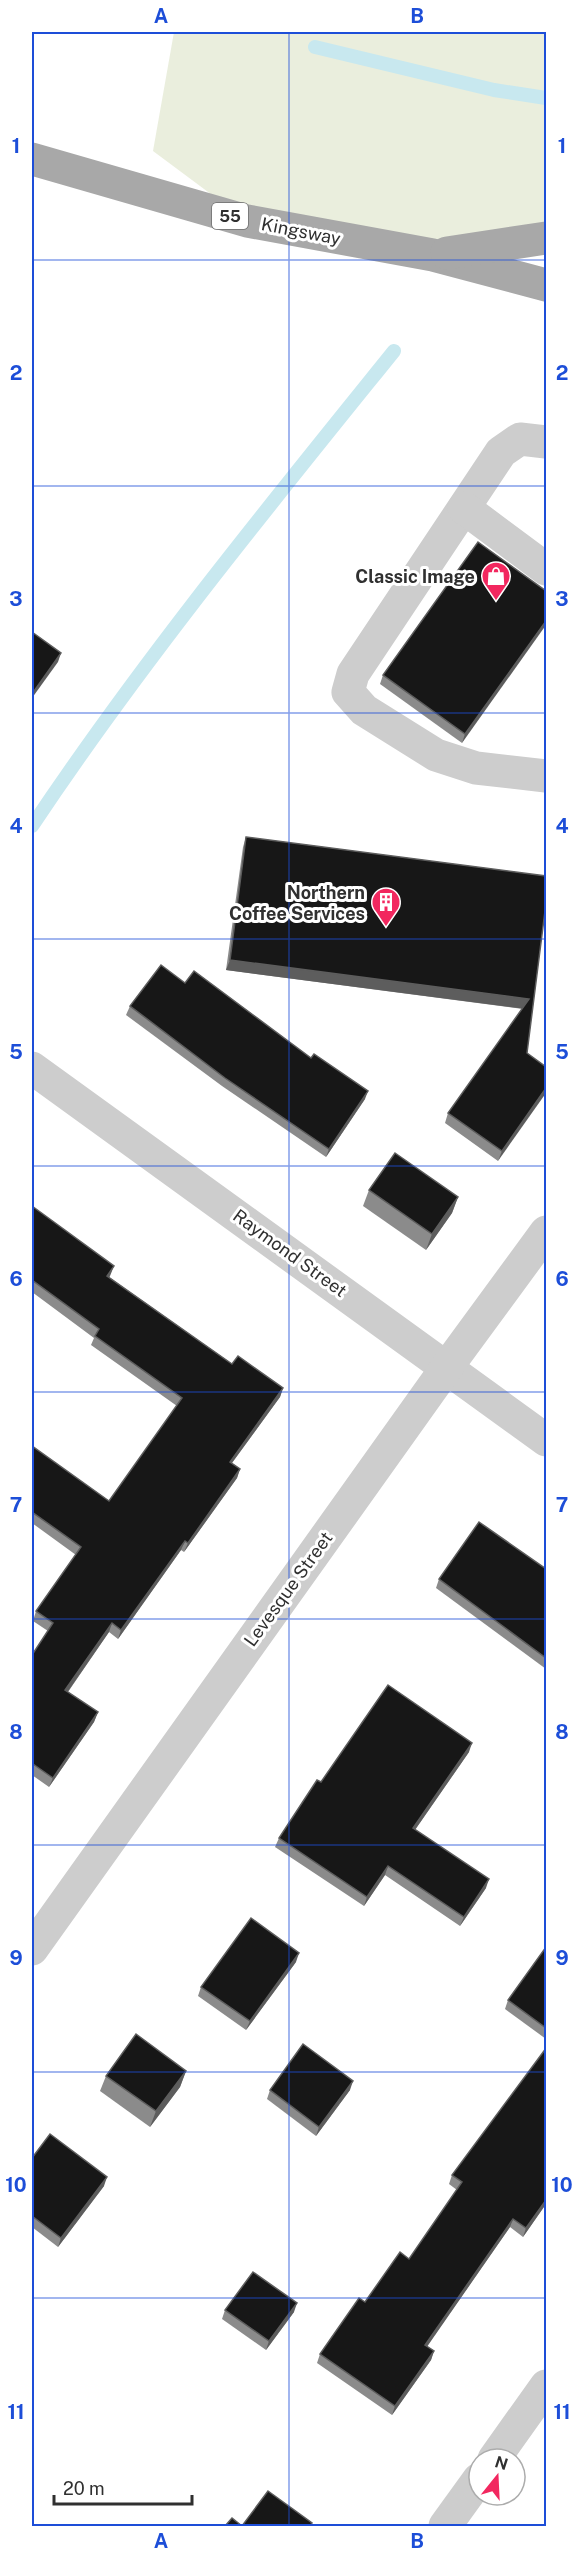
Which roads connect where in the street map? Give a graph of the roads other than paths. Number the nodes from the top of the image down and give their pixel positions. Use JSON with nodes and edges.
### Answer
{"nodes":[{"id":1,"x":32,"y":159,"type":"edge"},
{"id":2,"x":546,"y":238,"type":"edge"},
{"id":3,"x":433,"y":255,"type":"junction"},
{"id":4,"x":546,"y":285,"type":"edge"},
{"id":5,"x":546,"y":442,"type":"edge"},
{"id":6,"x":464,"y":508,"type":"junction"},
{"id":7,"x":546,"y":568,"type":"edge"},
{"id":8,"x":546,"y":776,"type":"edge"},
{"id":9,"x":32,"y":1068,"type":"edge"},
{"id":10,"x":546,"y":1232,"type":"edge"},
{"id":11,"x":447,"y":1367,"type":"junction"},
{"id":12,"x":546,"y":1440,"type":"edge"},
{"id":13,"x":32,"y":1949,"type":"edge"},
{"id":14,"x":546,"y":2386,"type":"edge"},
{"id":15,"x":503,"y":2447,"type":"edge"},
{"id":16,"x":467,"y":2496,"type":"edge"},
{"id":17,"x":445,"y":2526,"type":"edge"}],
"edges":[{"from":1,"to":3,"type":"main road","name":"Kingsway","number":"55"},
{"from":2,"to":3,"type":"main road","name":"Kingsway","number":"55"},
{"from":3,"to":4,"type":"main road","name":"Kingsway","number":"55"},
{"from":5,"to":6,"type":"street"},
{"from":6,"to":7,"type":"street"},
{"from":6,"to":8,"type":"street"},
{"from":9,"to":11,"type":"street","name":"Raymond Street"},
{"from":10,"to":11,"type":"street","name":"Levesque Street"},
{"from":11,"to":12,"type":"street","name":"Raymond Street"},
{"from":11,"to":13,"type":"street","name":"Levesque Street"},
{"from":14,"to":15,"type":"street"},
{"from":16,"to":17,"type":"street"}]}
